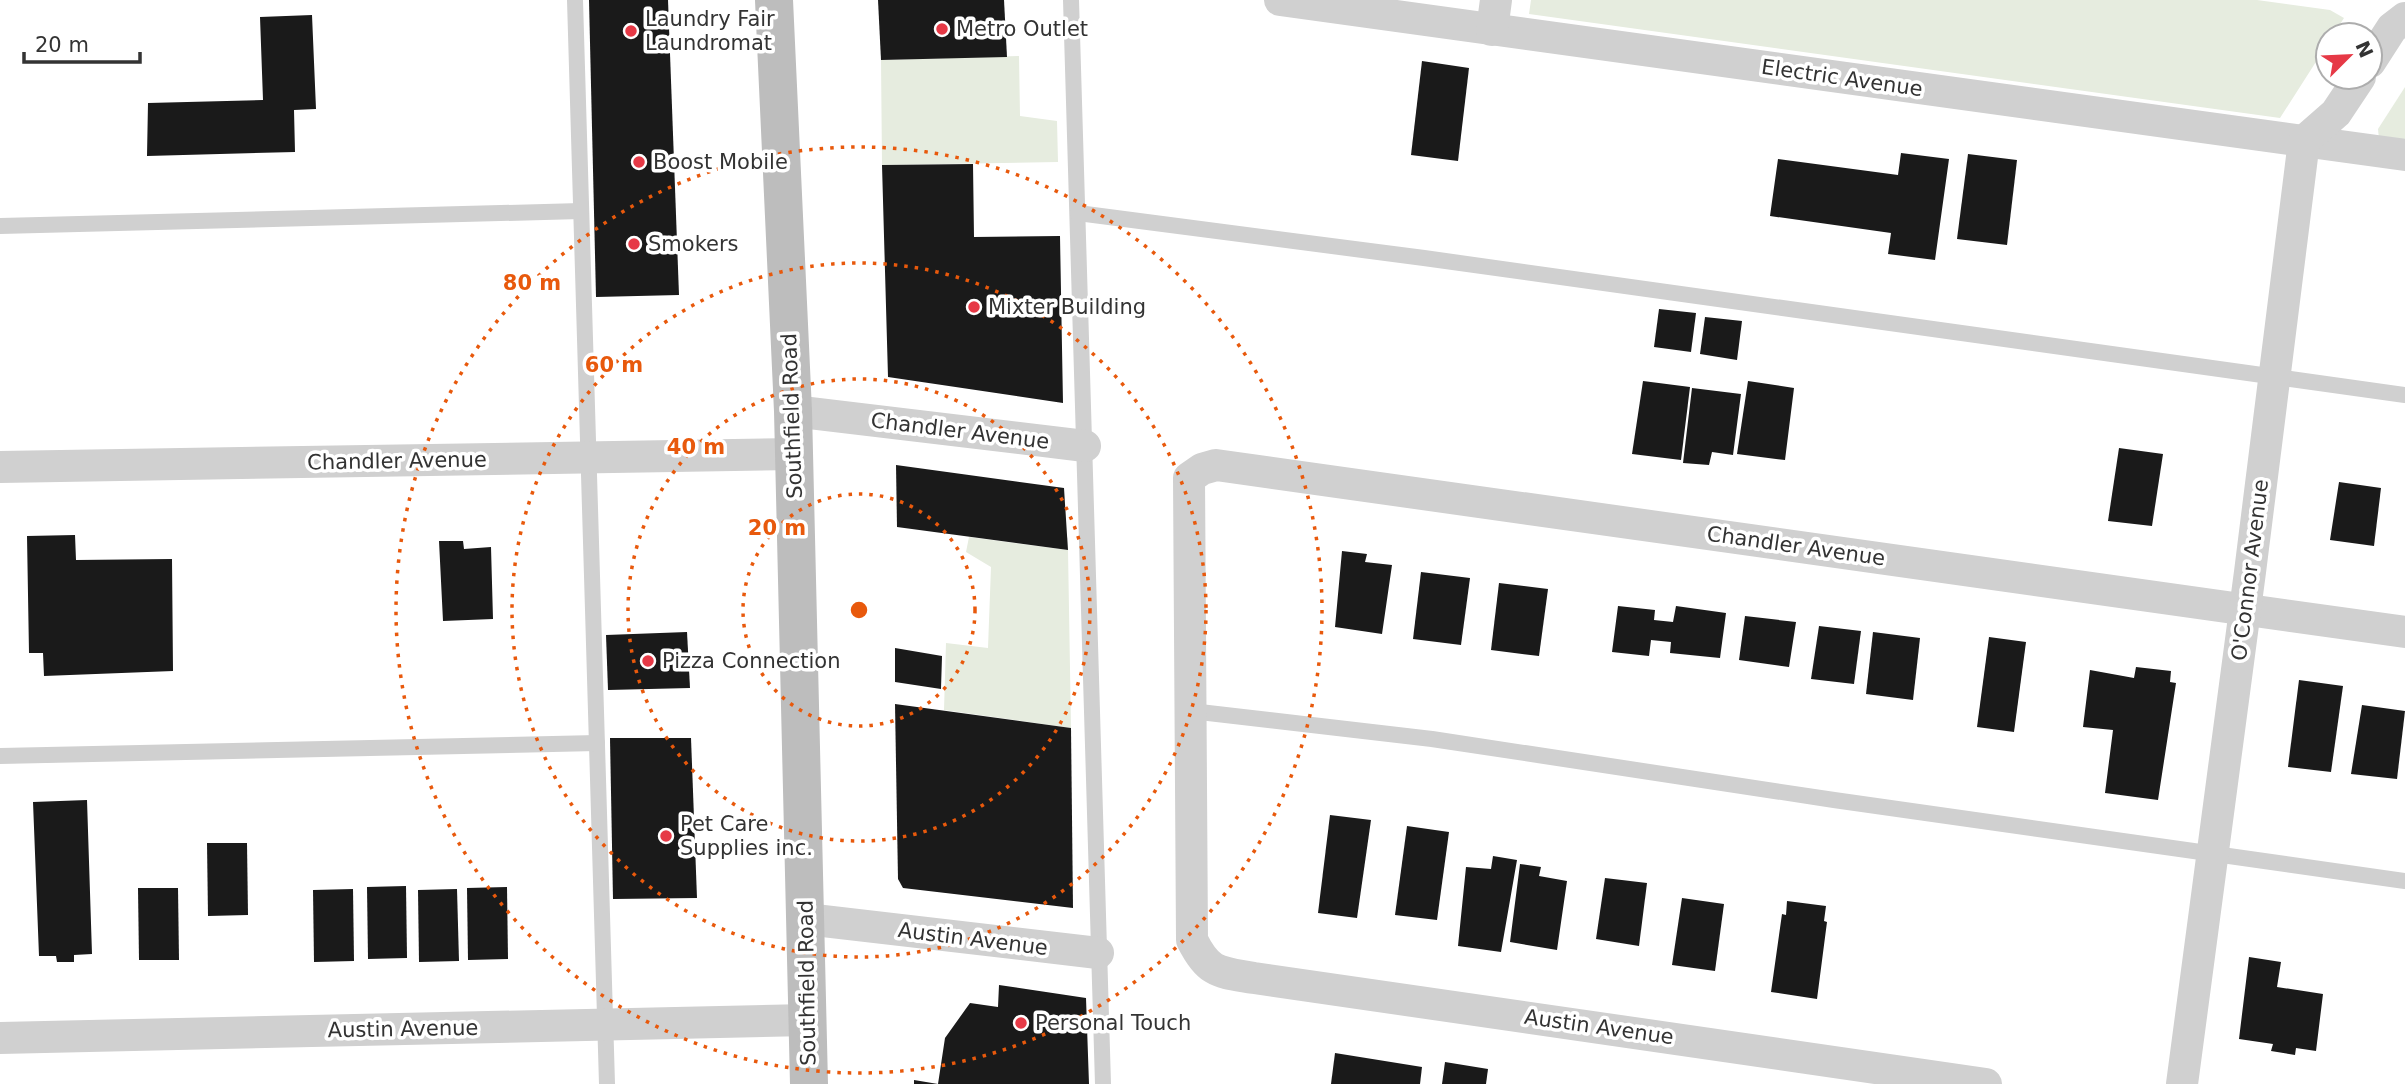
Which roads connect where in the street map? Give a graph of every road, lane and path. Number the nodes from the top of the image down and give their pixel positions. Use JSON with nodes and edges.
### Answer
{"nodes":[{"id":1,"x":575,"y":0,"type":"edge"},
{"id":2,"x":774,"y":0,"type":"edge"},
{"id":3,"x":1071,"y":0,"type":"edge"},
{"id":4,"x":1280,"y":0,"type":"edge"},
{"id":5,"x":1494,"y":15,"type":"edge"},
{"id":6,"x":2405,"y":19,"type":"edge"},
{"id":7,"x":2384,"y":40,"type":"edge"},
{"id":8,"x":2351,"y":91,"type":"edge"},
{"id":9,"x":2304,"y":141,"type":"junction"},
{"id":10,"x":2405,"y":155,"type":"edge"},
{"id":11,"x":581,"y":211,"type":"junction"},
{"id":12,"x":1078,"y":213,"type":"junction"},
{"id":13,"x":0,"y":226,"type":"edge"},
{"id":14,"x":2275,"y":378,"type":"junction"},
{"id":15,"x":2405,"y":395,"type":"edge"},
{"id":16,"x":793,"y":411,"type":"junction"},
{"id":17,"x":1085,"y":446,"type":"junction"},
{"id":18,"x":794,"y":454,"type":"junction"},
{"id":19,"x":588,"y":458,"type":"junction"},
{"id":20,"x":0,"y":467,"type":"edge"},
{"id":21,"x":2245,"y":609,"type":"junction"},
{"id":22,"x":2405,"y":632,"type":"edge"},
{"id":23,"x":1191,"y":711,"type":"junction"},
{"id":24,"x":597,"y":743,"type":"junction"},
{"id":25,"x":0,"y":756,"type":"edge"},
{"id":26,"x":2213,"y":853,"type":"junction"},
{"id":27,"x":2405,"y":881,"type":"edge"},
{"id":28,"x":806,"y":919,"type":"junction"},
{"id":29,"x":1098,"y":953,"type":"junction"},
{"id":30,"x":807,"y":1020,"type":"junction"},
{"id":31,"x":605,"y":1025,"type":"junction"},
{"id":32,"x":0,"y":1038,"type":"edge"},
{"id":33,"x":607,"y":1084,"type":"edge"},
{"id":34,"x":809,"y":1084,"type":"edge"},
{"id":35,"x":1103,"y":1084,"type":"edge"},
{"id":36,"x":1986,"y":1084,"type":"edge"},
{"id":37,"x":2182,"y":1084,"type":"edge"}],
"edges":[{"from":1,"to":11,"type":"lane"},
{"from":2,"to":16,"type":"main road","name":"Southfield Road"},
{"from":3,"to":12,"type":"lane"},
{"from":4,"to":5,"type":"street","name":"Electric Avenue"},
{"from":5,"to":9,"type":"street","name":"Electric Avenue"},
{"from":6,"to":7,"type":"street"},
{"from":8,"to":9,"type":"street"},
{"from":9,"to":10,"type":"street","name":"Electric Avenue"},
{"from":9,"to":14,"type":"street","name":"O'Connor Avenue"},
{"from":11,"to":13,"type":"lane"},
{"from":11,"to":19,"type":"lane"},
{"from":12,"to":14,"type":"lane"},
{"from":12,"to":17,"type":"lane"},
{"from":14,"to":15,"type":"lane"},
{"from":14,"to":21,"type":"street","name":"O'Connor Avenue"},
{"from":16,"to":17,"type":"street","name":"Chandler Avenue"},
{"from":16,"to":18,"type":"main road","name":"Southfield Road"},
{"from":17,"to":29,"type":"lane"},
{"from":18,"to":19,"type":"street","name":"Chandler Avenue"},
{"from":18,"to":28,"type":"main road","name":"Southfield Road"},
{"from":19,"to":20,"type":"street","name":"Chandler Avenue"},
{"from":19,"to":24,"type":"lane"},
{"from":21,"to":22,"type":"street","name":"Chandler Avenue"},
{"from":21,"to":23,"type":"street","name":"Chandler Avenue"},
{"from":21,"to":26,"type":"street","name":"O'Connor Avenue"},
{"from":23,"to":26,"type":"lane"},
{"from":23,"to":36,"type":"street","name":"Austin Avenue"},
{"from":24,"to":25,"type":"lane"},
{"from":24,"to":31,"type":"lane"},
{"from":26,"to":27,"type":"lane"},
{"from":26,"to":37,"type":"street","name":"O'Connor Avenue"},
{"from":28,"to":29,"type":"street","name":"Austin Avenue"},
{"from":28,"to":30,"type":"main road","name":"Southfield Road"},
{"from":29,"to":35,"type":"lane"},
{"from":30,"to":31,"type":"street","name":"Austin Avenue"},
{"from":30,"to":34,"type":"main road","name":"Southfield Road"},
{"from":31,"to":32,"type":"street","name":"Austin Avenue"},
{"from":31,"to":33,"type":"lane"}]}
